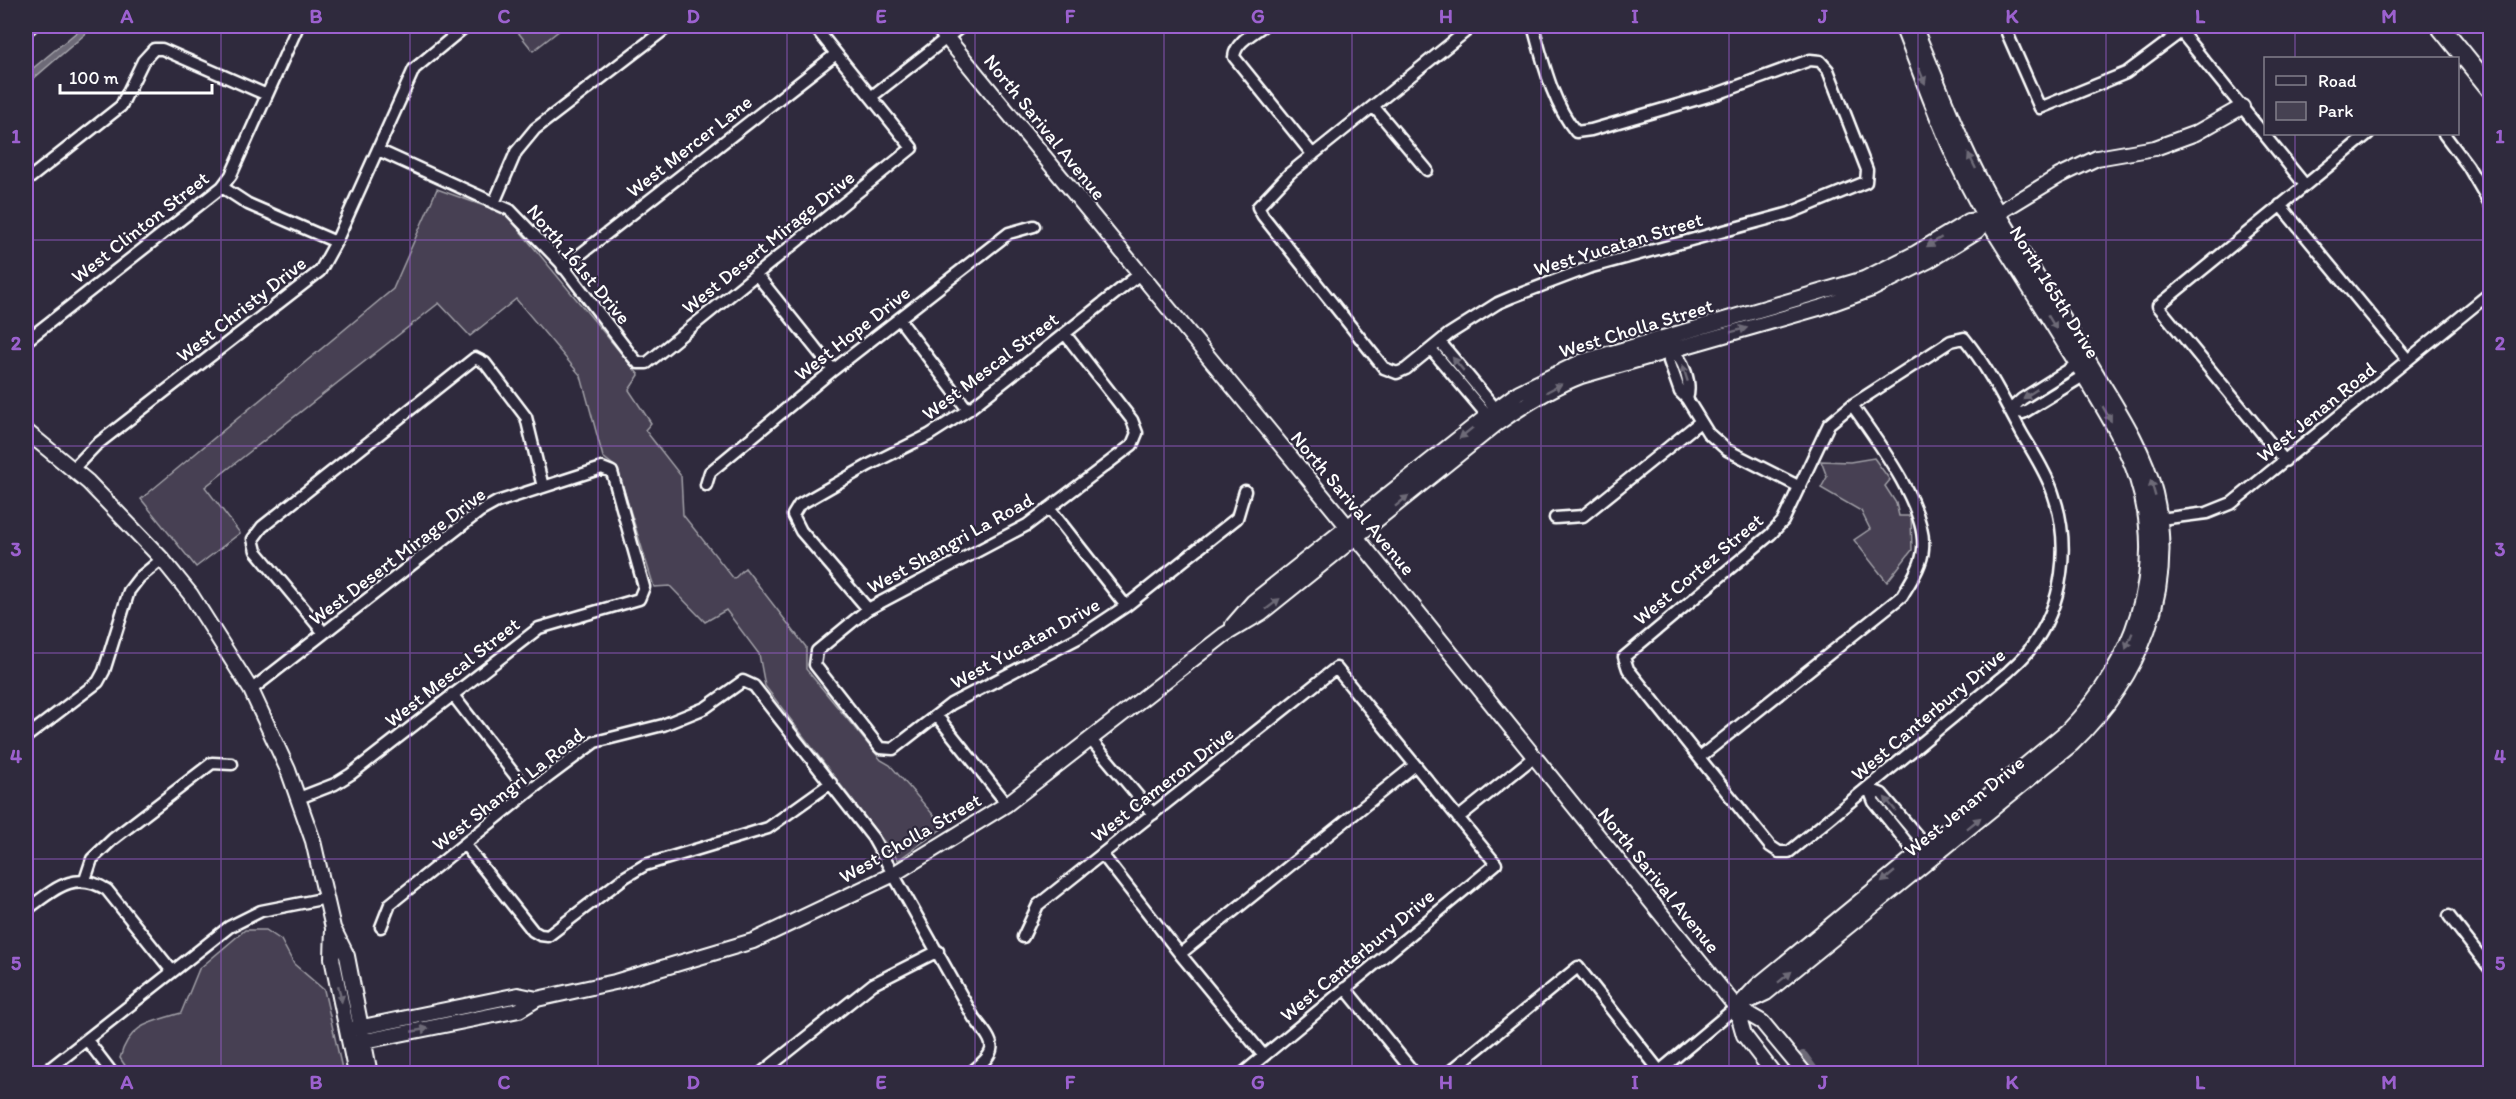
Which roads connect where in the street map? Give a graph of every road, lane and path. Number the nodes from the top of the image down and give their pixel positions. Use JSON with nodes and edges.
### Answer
{"nodes":[{"id":1,"x":30,"y":26,"type":"edge"},
{"id":2,"x":298,"y":26,"type":"edge"},
{"id":3,"x":466,"y":26,"type":"edge"},
{"id":4,"x":669,"y":26,"type":"edge"},
{"id":5,"x":813,"y":26,"type":"edge"},
{"id":6,"x":937,"y":26,"type":"edge"},
{"id":7,"x":962,"y":26,"type":"edge"},
{"id":8,"x":1263,"y":26,"type":"edge"},
{"id":9,"x":1479,"y":26,"type":"edge"},
{"id":10,"x":1533,"y":26,"type":"edge"},
{"id":11,"x":1902,"y":26,"type":"edge"},
{"id":12,"x":1914,"y":26,"type":"edge"},
{"id":13,"x":2004,"y":26,"type":"edge"},
{"id":14,"x":2440,"y":26,"type":"edge"},
{"id":15,"x":26,"y":29,"type":"edge"},
{"id":16,"x":2185,"y":29,"type":"edge"},
{"id":17,"x":946,"y":38,"type":"junction"},
{"id":18,"x":836,"y":54,"type":"junction"},
{"id":19,"x":2490,"y":88,"type":"edge"},
{"id":20,"x":267,"y":95,"type":"junction"},
{"id":21,"x":871,"y":97,"type":"junction"},
{"id":22,"x":1374,"y":107,"type":"junction"},
{"id":23,"x":2242,"y":107,"type":"junction"},
{"id":24,"x":2264,"y":134,"type":"edge"},
{"id":25,"x":2265,"y":135,"type":"edge"},
{"id":26,"x":2367,"y":135,"type":"edge"},
{"id":27,"x":2445,"y":135,"type":"edge"},
{"id":28,"x":378,"y":150,"type":"junction"},
{"id":29,"x":1312,"y":156,"type":"junction"},
{"id":30,"x":1427,"y":170,"type":"dead end"},
{"id":31,"x":26,"y":181,"type":"edge"},
{"id":32,"x":2305,"y":184,"type":"junction"},
{"id":33,"x":222,"y":187,"type":"junction"},
{"id":34,"x":494,"y":203,"type":"junction"},
{"id":35,"x":2490,"y":204,"type":"edge"},
{"id":36,"x":2280,"y":205,"type":"junction"},
{"id":37,"x":1993,"y":216,"type":"junction"},
{"id":38,"x":1034,"y":226,"type":"dead end"},
{"id":39,"x":336,"y":242,"type":"junction"},
{"id":40,"x":563,"y":267,"type":"junction"},
{"id":41,"x":1141,"y":273,"type":"junction"},
{"id":42,"x":756,"y":274,"type":"junction"},
{"id":43,"x":2490,"y":293,"type":"edge"},
{"id":44,"x":899,"y":319,"type":"junction"},
{"id":45,"x":1065,"y":334,"type":"junction"},
{"id":46,"x":1964,"y":338,"type":"joint"},
{"id":47,"x":26,"y":341,"type":"edge"},
{"id":48,"x":1670,"y":343,"type":"junction"},
{"id":49,"x":1436,"y":345,"type":"junction"},
{"id":50,"x":2408,"y":360,"type":"junction"},
{"id":51,"x":647,"y":363,"type":"joint"},
{"id":52,"x":2086,"y":367,"type":"junction"},
{"id":53,"x":833,"y":370,"type":"junction"},
{"id":54,"x":1852,"y":405,"type":"junction"},
{"id":55,"x":968,"y":410,"type":"junction"},
{"id":56,"x":2010,"y":410,"type":"junction"},
{"id":57,"x":1495,"y":417,"type":"junction"},
{"id":58,"x":1700,"y":422,"type":"junction"},
{"id":59,"x":26,"y":430,"type":"edge"},
{"id":60,"x":2285,"y":461,"type":"junction"},
{"id":61,"x":73,"y":469,"type":"junction"},
{"id":62,"x":706,"y":485,"type":"dead end"},
{"id":63,"x":543,"y":487,"type":"junction"},
{"id":64,"x":1800,"y":488,"type":"junction"},
{"id":65,"x":1245,"y":491,"type":"dead end"},
{"id":66,"x":1049,"y":508,"type":"junction"},
{"id":67,"x":1555,"y":518,"type":"dead end"},
{"id":68,"x":2153,"y":520,"type":"junction"},
{"id":69,"x":1347,"y":527,"type":"junction"},
{"id":70,"x":1356,"y":538,"type":"junction"},
{"id":71,"x":162,"y":559,"type":"junction"},
{"id":72,"x":2151,"y":586,"type":"joint"},
{"id":73,"x":639,"y":599,"type":"joint"},
{"id":74,"x":1126,"y":606,"type":"junction"},
{"id":75,"x":868,"y":609,"type":"junction"},
{"id":76,"x":324,"y":633,"type":"junction"},
{"id":77,"x":1224,"y":635,"type":"junction"},
{"id":78,"x":251,"y":690,"type":"junction"},
{"id":79,"x":452,"y":694,"type":"junction"},
{"id":80,"x":937,"y":716,"type":"junction"},
{"id":81,"x":26,"y":737,"type":"edge"},
{"id":82,"x":1091,"y":740,"type":"junction"},
{"id":83,"x":893,"y":749,"type":"joint"},
{"id":84,"x":1534,"y":756,"type":"junction"},
{"id":85,"x":1700,"y":757,"type":"junction"},
{"id":86,"x":232,"y":764,"type":"dead end"},
{"id":87,"x":1415,"y":765,"type":"junction"},
{"id":88,"x":831,"y":783,"type":"junction"},
{"id":89,"x":1869,"y":789,"type":"junction"},
{"id":90,"x":528,"y":792,"type":"junction"},
{"id":91,"x":299,"y":798,"type":"junction"},
{"id":92,"x":1007,"y":804,"type":"junction"},
{"id":93,"x":1153,"y":814,"type":"junction"},
{"id":94,"x":1458,"y":818,"type":"junction"},
{"id":95,"x":465,"y":845,"type":"junction"},
{"id":96,"x":1923,"y":853,"type":"junction"},
{"id":97,"x":1102,"y":854,"type":"junction"},
{"id":98,"x":892,"y":875,"type":"junction"},
{"id":99,"x":85,"y":880,"type":"junction"},
{"id":100,"x":327,"y":898,"type":"junction"},
{"id":101,"x":26,"y":910,"type":"edge"},
{"id":102,"x":2449,"y":915,"type":"dead end"},
{"id":103,"x":381,"y":927,"type":"dead end"},
{"id":104,"x":1023,"y":937,"type":"dead end"},
{"id":105,"x":938,"y":951,"type":"junction"},
{"id":106,"x":1180,"y":954,"type":"junction"},
{"id":107,"x":2490,"y":969,"type":"edge"},
{"id":108,"x":172,"y":971,"type":"junction"},
{"id":109,"x":1345,"y":988,"type":"junction"},
{"id":110,"x":1736,"y":1007,"type":"junction"},
{"id":111,"x":355,"y":1036,"type":"junction"},
{"id":112,"x":87,"y":1040,"type":"junction"},
{"id":113,"x":1264,"y":1056,"type":"junction"},
{"id":114,"x":1659,"y":1072,"type":"edge"},
{"id":115,"x":43,"y":1074,"type":"edge"},
{"id":116,"x":113,"y":1074,"type":"edge"},
{"id":117,"x":356,"y":1074,"type":"edge"},
{"id":118,"x":370,"y":1074,"type":"edge"},
{"id":119,"x":760,"y":1074,"type":"edge"},
{"id":120,"x":969,"y":1074,"type":"edge"},
{"id":121,"x":1242,"y":1074,"type":"edge"},
{"id":122,"x":1414,"y":1074,"type":"edge"},
{"id":123,"x":1447,"y":1074,"type":"edge"},
{"id":124,"x":1774,"y":1074,"type":"edge"},
{"id":125,"x":1805,"y":1074,"type":"edge"}],
"edges":[{"from":1,"to":15,"type":"street"},
{"from":2,"to":20,"type":"street","name":"West Clinton Street"},
{"from":3,"to":28,"type":"street","name":"West Christy Drive"},
{"from":4,"to":34,"type":"street"},
{"from":5,"to":18,"type":"street"},
{"from":6,"to":17,"type":"street","name":"North Sarival Avenue"},
{"from":7,"to":17,"type":"street"},
{"from":8,"to":29,"type":"street"},
{"from":9,"to":22,"type":"street"},
{"from":10,"to":49,"type":"street","name":"West Yucatan Street"},
{"from":11,"to":37,"type":"street","name":"North 165th Drive","one_way":true},
{"from":37,"to":12,"type":"street","name":"North 165th Drive","one_way":true},
{"from":13,"to":16,"type":"street"},
{"from":14,"to":19,"type":"highway"},
{"from":16,"to":23,"type":"street"},
{"from":17,"to":21,"type":"street"},
{"from":17,"to":41,"type":"street","name":"North Sarival Avenue"},
{"from":18,"to":21,"type":"street"},
{"from":18,"to":40,"type":"street","name":"West Mercer Lane"},
{"from":20,"to":31,"type":"street"},
{"from":20,"to":33,"type":"street","name":"West Clinton Street"},
{"from":21,"to":42,"type":"street","name":"West Desert Mirage Drive"},
{"from":22,"to":29,"type":"street"},
{"from":22,"to":30,"type":"street"},
{"from":23,"to":24,"type":"street"},
{"from":23,"to":37,"type":"street","name":"West Cholla Street"},
{"from":25,"to":32,"type":"street"},
{"from":26,"to":32,"type":"street"},
{"from":27,"to":35,"type":"street"},
{"from":28,"to":34,"type":"street","name":"North 161st Drive"},
{"from":28,"to":39,"type":"street","name":"West Christy Drive"},
{"from":29,"to":49,"type":"street","name":"West Yucatan Street"},
{"from":32,"to":36,"type":"street"},
{"from":33,"to":39,"type":"street"},
{"from":33,"to":47,"type":"street","name":"West Clinton Street"},
{"from":34,"to":40,"type":"street","name":"North 161st Drive"},
{"from":36,"to":50,"type":"street"},
{"from":36,"to":60,"type":"street"},
{"from":37,"to":48,"type":"street","name":"West Cholla Street"},
{"from":37,"to":52,"type":"street","name":"North 165th Drive"},
{"from":38,"to":44,"type":"street","name":"West Hope Drive"},
{"from":39,"to":61,"type":"street","name":"West Christy Drive"},
{"from":40,"to":51,"type":"street","name":"North 161st Drive"},
{"from":41,"to":45,"type":"street","name":"West Mescal Street"},
{"from":41,"to":69,"type":"street","name":"North Sarival Avenue"},
{"from":42,"to":51,"type":"street","name":"West Desert Mirage Drive"},
{"from":42,"to":53,"type":"street"},
{"from":43,"to":50,"type":"street","name":"West Jenan Road"},
{"from":44,"to":53,"type":"street","name":"West Hope Drive"},
{"from":44,"to":55,"type":"street"},
{"from":45,"to":55,"type":"street","name":"West Mescal Street"},
{"from":45,"to":66,"type":"street","name":"West Shangri La Road"},
{"from":46,"to":54,"type":"street","name":"West Cortez Street"},
{"from":46,"to":56,"type":"street","name":"West Canterbury Drive"},
{"from":48,"to":57,"type":"street","name":"West Cholla Street"},
{"from":48,"to":58,"type":"street"},
{"from":49,"to":57,"type":"street"},
{"from":50,"to":60,"type":"street","name":"West Jenan Road"},
{"from":52,"to":56,"type":"street"},
{"from":52,"to":68,"type":"street","name":"North 165th Drive","one_way":true},
{"from":68,"to":52,"type":"street","name":"North 165th Drive","one_way":true},
{"from":53,"to":62,"type":"street","name":"West Hope Drive"},
{"from":54,"to":64,"type":"street","name":"West Cortez Street"},
{"from":54,"to":85,"type":"street"},
{"from":55,"to":75,"type":"street","name":"West Mescal Street"},
{"from":56,"to":89,"type":"street","name":"West Canterbury Drive"},
{"from":57,"to":69,"type":"street","name":"West Cholla Street","one_way":true},
{"from":70,"to":57,"type":"street","name":"West Cholla Street","one_way":true},
{"from":58,"to":64,"type":"street"},
{"from":58,"to":67,"type":"street"},
{"from":59,"to":61,"type":"street"},
{"from":60,"to":68,"type":"street","name":"West Jenan Road"},
{"from":61,"to":71,"type":"street"},
{"from":63,"to":73,"type":"street","name":"West Desert Mirage Drive"},
{"from":63,"to":76,"type":"street","name":"West Desert Mirage Drive"},
{"from":63,"to":76,"type":"street"},
{"from":64,"to":85,"type":"street","name":"West Cortez Street"},
{"from":65,"to":74,"type":"street","name":"West Yucatan Drive"},
{"from":66,"to":74,"type":"street"},
{"from":66,"to":75,"type":"street","name":"West Shangri La Road"},
{"from":68,"to":72,"type":"street","name":"North 165th Drive"},
{"from":69,"to":70,"type":"street","name":"North Sarival Avenue"},
{"from":69,"to":77,"type":"street","name":"West Cholla Street"},
{"from":77,"to":70,"type":"street","name":"West Cholla Street","one_way":true},
{"from":70,"to":84,"type":"street","name":"North Sarival Avenue"},
{"from":71,"to":78,"type":"street"},
{"from":71,"to":81,"type":"street"},
{"from":72,"to":96,"type":"street","name":"West Jenan Drive"},
{"from":73,"to":79,"type":"street","name":"West Mescal Street"},
{"from":74,"to":80,"type":"street","name":"West Yucatan Drive"},
{"from":75,"to":83,"type":"street","name":"West Shangri La Road"},
{"from":76,"to":78,"type":"street","name":"West Desert Mirage Drive"},
{"from":77,"to":82,"type":"street","name":"West Cholla Street"},
{"from":78,"to":91,"type":"street"},
{"from":79,"to":90,"type":"street"},
{"from":79,"to":91,"type":"street","name":"West Mescal Street"},
{"from":80,"to":83,"type":"street","name":"West Yucatan Drive"},
{"from":80,"to":92,"type":"street"},
{"from":82,"to":92,"type":"street","name":"West Cholla Street"},
{"from":82,"to":93,"type":"street"},
{"from":84,"to":94,"type":"street"},
{"from":84,"to":110,"type":"street","name":"North Sarival Avenue"},
{"from":85,"to":89,"type":"street","name":"West Canterbury Drive"},
{"from":86,"to":99,"type":"street"},
{"from":87,"to":93,"type":"street","name":"West Cameron Drive"},
{"from":87,"to":94,"type":"street"},
{"from":87,"to":106,"type":"street"},
{"from":88,"to":90,"type":"street","name":"West Shangri La Road"},
{"from":88,"to":95,"type":"street"},
{"from":88,"to":98,"type":"street"},
{"from":89,"to":96,"type":"street"},
{"from":90,"to":95,"type":"street","name":"West Shangri La Road"},
{"from":91,"to":100,"type":"street"},
{"from":92,"to":98,"type":"street","name":"West Cholla Street"},
{"from":93,"to":97,"type":"street","name":"West Cameron Drive"},
{"from":94,"to":109,"type":"street","name":"West Canterbury Drive"},
{"from":95,"to":103,"type":"street","name":"West Shangri La Road"},
{"from":96,"to":110,"type":"street","name":"West Jenan Drive"},
{"from":97,"to":104,"type":"street","name":"West Cameron Drive"},
{"from":97,"to":106,"type":"street"},
{"from":98,"to":105,"type":"street"},
{"from":98,"to":111,"type":"street","name":"West Cholla Street"},
{"from":99,"to":101,"type":"street"},
{"from":99,"to":108,"type":"street"},
{"from":100,"to":108,"type":"street"},
{"from":100,"to":111,"type":"street"},
{"from":102,"to":107,"type":"street"},
{"from":105,"to":119,"type":"street"},
{"from":105,"to":120,"type":"street"},
{"from":106,"to":113,"type":"street"},
{"from":108,"to":112,"type":"street"},
{"from":109,"to":113,"type":"street","name":"West Canterbury Drive"},
{"from":109,"to":122,"type":"street"},
{"from":110,"to":114,"type":"street","name":"West Jenan Drive"},
{"from":110,"to":124,"type":"street","name":"North Sarival Avenue"},
{"from":110,"to":125,"type":"street","name":"North Sarival Avenue"},
{"from":111,"to":117,"type":"street"},
{"from":111,"to":118,"type":"street"},
{"from":112,"to":115,"type":"street"},
{"from":112,"to":116,"type":"street"},
{"from":113,"to":121,"type":"street","name":"West Canterbury Drive"},
{"from":114,"to":123,"type":"street"}]}
